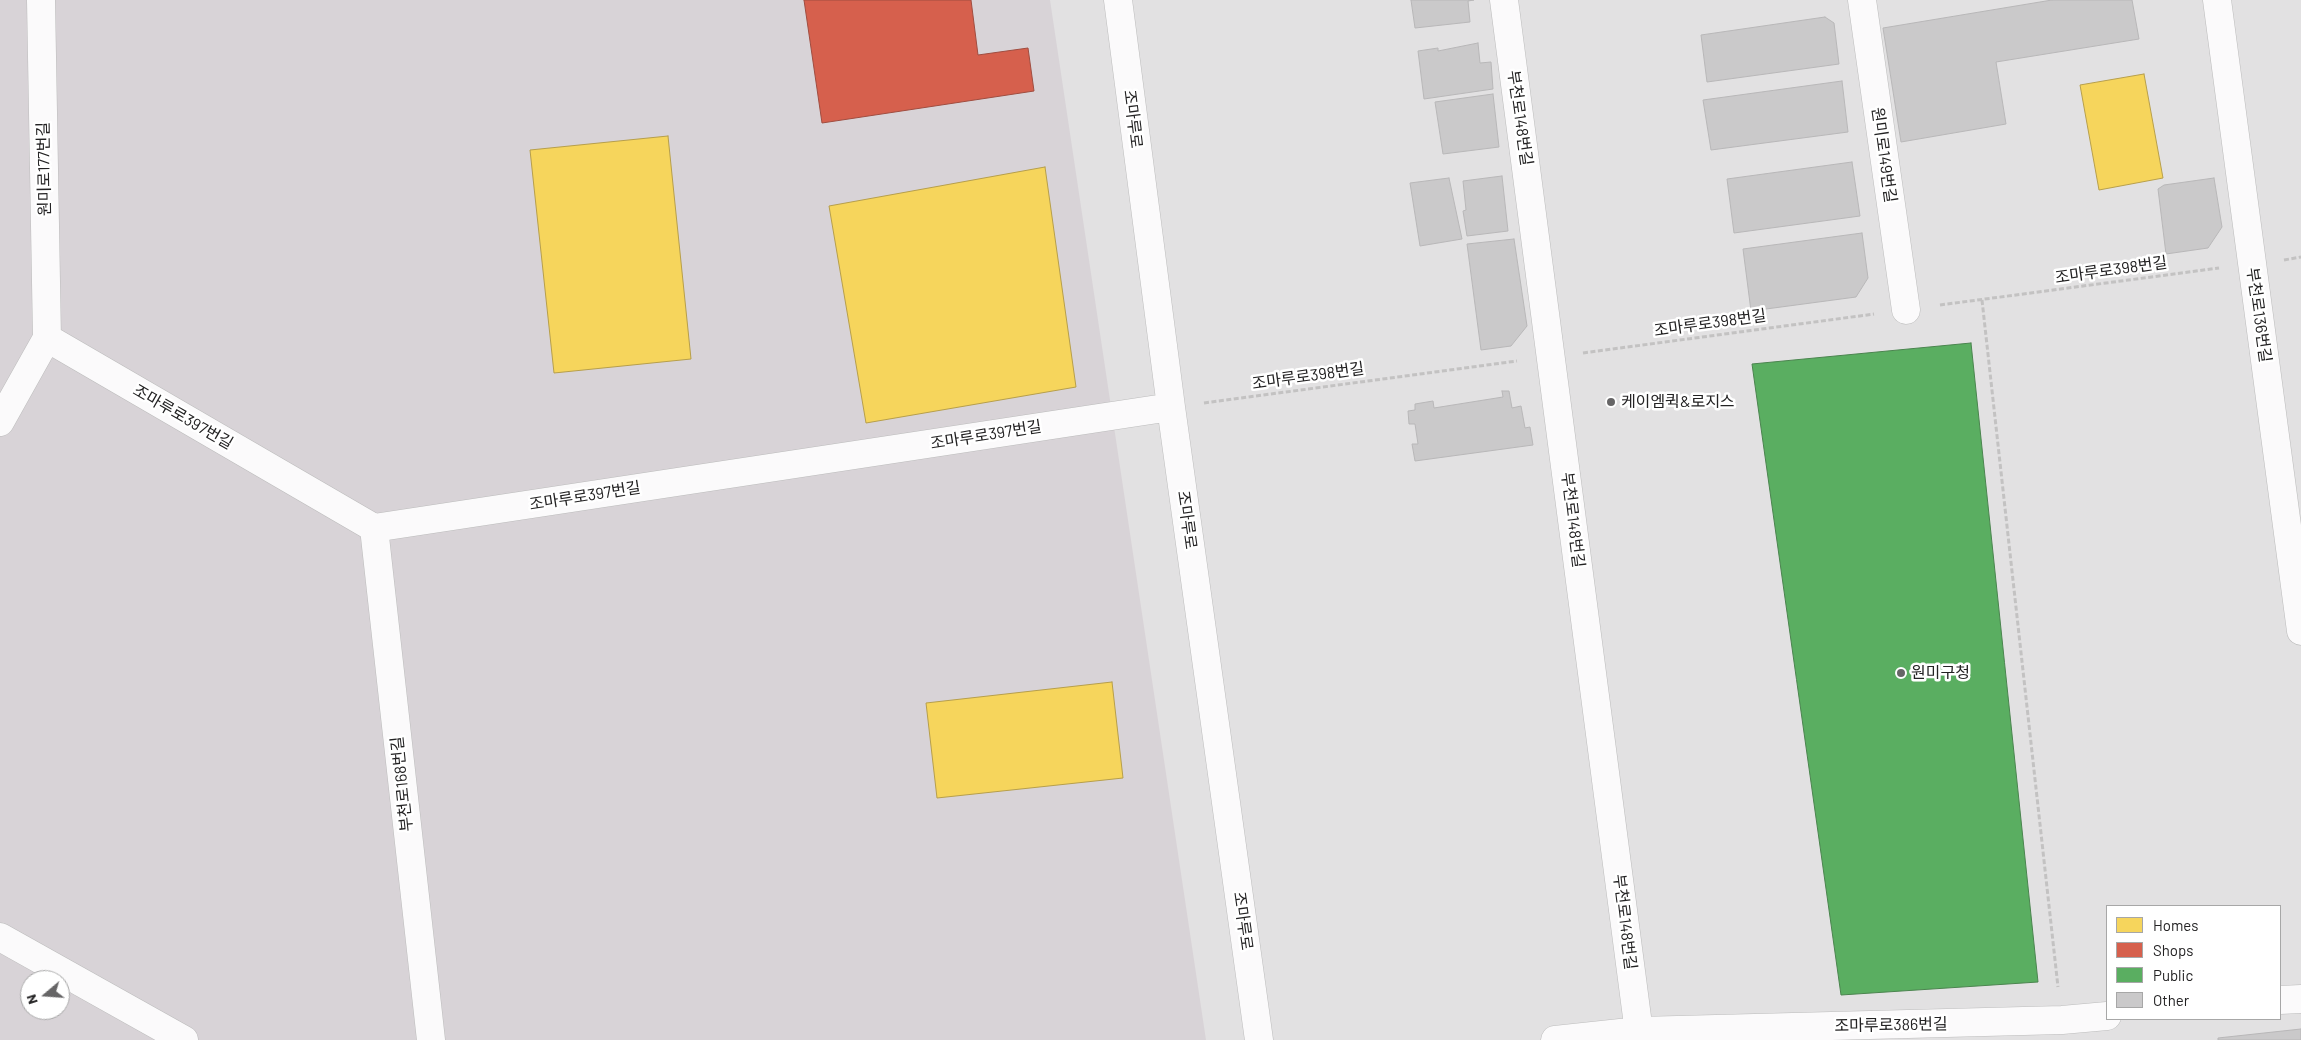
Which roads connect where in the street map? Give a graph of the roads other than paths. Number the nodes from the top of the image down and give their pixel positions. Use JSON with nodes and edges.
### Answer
{"nodes":[{"id":1,"x":41,"y":0,"type":"edge"},
{"id":2,"x":1118,"y":0,"type":"edge"},
{"id":3,"x":1504,"y":0,"type":"edge"},
{"id":4,"x":1862,"y":0,"type":"edge"},
{"id":5,"x":2217,"y":0,"type":"edge"},
{"id":6,"x":1906,"y":310,"type":"road end"},
{"id":7,"x":46,"y":338,"type":"junction"},
{"id":8,"x":1171,"y":407,"type":"junction"},
{"id":9,"x":0,"y":422,"type":"edge"},
{"id":10,"x":374,"y":528,"type":"junction"},
{"id":11,"x":2301,"y":631,"type":"edge"},
{"id":12,"x":0,"y":937,"type":"edge"},
{"id":13,"x":2301,"y":998,"type":"edge"},
{"id":14,"x":2281,"y":1000,"type":"edge"},
{"id":15,"x":2106,"y":1016,"type":"edge"},
{"id":16,"x":1640,"y":1036,"type":"edge"},
{"id":17,"x":184,"y":1040,"type":"edge"},
{"id":18,"x":431,"y":1040,"type":"edge"},
{"id":19,"x":1259,"y":1040,"type":"edge"},
{"id":20,"x":1555,"y":1040,"type":"edge"}],
"edges":[{"from":1,"to":7,"type":"street","name":"원미로177번길"},
{"from":2,"to":8,"type":"street","name":"조마루로"},
{"from":3,"to":16,"type":"street","name":"부천로148번길"},
{"from":4,"to":6,"type":"street","name":"원미로149번길"},
{"from":5,"to":11,"type":"street","name":"부천로136번길"},
{"from":7,"to":9,"type":"street"},
{"from":7,"to":10,"type":"street","name":"조마루로397번길"},
{"from":8,"to":10,"type":"street","name":"조마루로397번길"},
{"from":8,"to":19,"type":"street","name":"조마루로"},
{"from":10,"to":18,"type":"street","name":"부천로168번길"},
{"from":12,"to":17,"type":"street"},
{"from":13,"to":14,"type":"street"},
{"from":15,"to":16,"type":"street","name":"조마루로386번길"},
{"from":16,"to":20,"type":"street","name":"조마루로386번길"}]}
